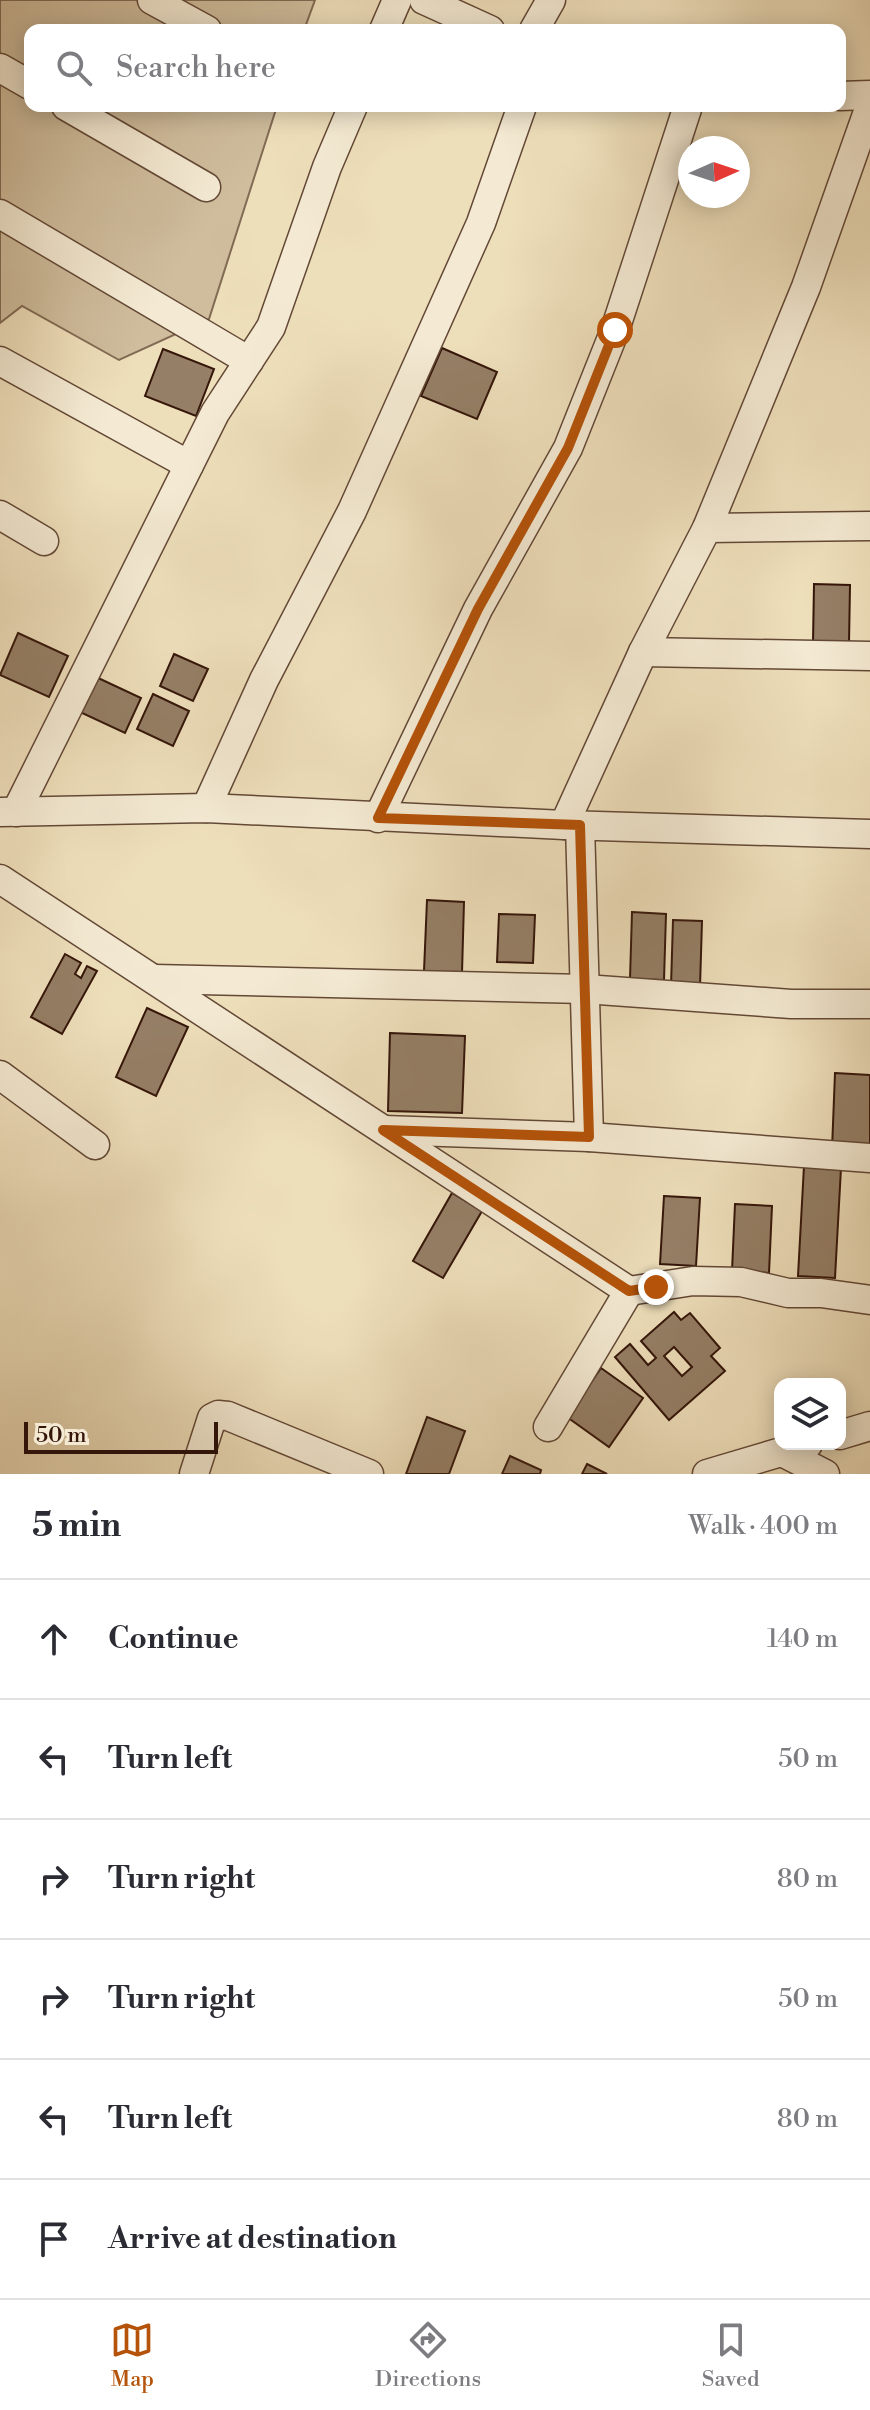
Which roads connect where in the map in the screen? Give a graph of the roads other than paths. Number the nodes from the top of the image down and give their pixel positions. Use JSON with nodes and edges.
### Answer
{"nodes":[{"id":1,"x":152,"y":0,"type":"edge"},
{"id":2,"x":397,"y":0,"type":"edge"},
{"id":3,"x":424,"y":0,"type":"edge"},
{"id":4,"x":551,"y":0,"type":"edge"},
{"id":5,"x":196,"y":24,"type":"edge"},
{"id":6,"x":387,"y":24,"type":"edge"},
{"id":7,"x":477,"y":24,"type":"edge"},
{"id":8,"x":537,"y":24,"type":"edge"},
{"id":9,"x":0,"y":68,"type":"edge"},
{"id":10,"x":24,"y":82,"type":"edge"},
{"id":11,"x":870,"y":95,"type":"edge"},
{"id":12,"x":846,"y":96,"type":"edge"},
{"id":13,"x":870,"y":106,"type":"edge"},
{"id":14,"x":76,"y":112,"type":"edge"},
{"id":15,"x":350,"y":112,"type":"edge"},
{"id":16,"x":520,"y":112,"type":"edge"},
{"id":17,"x":686,"y":112,"type":"edge"},
{"id":18,"x":206,"y":187,"type":"dead end"},
{"id":19,"x":1,"y":218,"type":"edge"},
{"id":20,"x":0,"y":361,"type":"edge"},
{"id":21,"x":249,"y":361,"type":"junction"},
{"id":22,"x":189,"y":465,"type":"junction"},
{"id":23,"x":0,"y":515,"type":"edge"},
{"id":24,"x":870,"y":526,"type":"edge"},
{"id":25,"x":707,"y":528,"type":"junction"},
{"id":26,"x":44,"y":541,"type":"dead end"},
{"id":27,"x":643,"y":652,"type":"junction"},
{"id":28,"x":870,"y":656,"type":"edge"},
{"id":29,"x":206,"y":808,"type":"junction"},
{"id":30,"x":8,"y":812,"type":"edge"},
{"id":31,"x":378,"y":818,"type":"junction"},
{"id":32,"x":572,"y":825,"type":"junction"},
{"id":33,"x":870,"y":834,"type":"edge"},
{"id":34,"x":0,"y":879,"type":"edge"},
{"id":35,"x":153,"y":979,"type":"junction"},
{"id":36,"x":585,"y":989,"type":"junction"},
{"id":37,"x":870,"y":1004,"type":"edge"},
{"id":38,"x":0,"y":1075,"type":"edge"},
{"id":39,"x":383,"y":1130,"type":"junction"},
{"id":40,"x":589,"y":1137,"type":"junction"},
{"id":41,"x":95,"y":1145,"type":"dead end"},
{"id":42,"x":870,"y":1158,"type":"edge"},
{"id":43,"x":629,"y":1291,"type":"junction"},
{"id":44,"x":870,"y":1300,"type":"edge"},
{"id":45,"x":870,"y":1426,"type":"edge"},
{"id":46,"x":548,"y":1427,"type":"dead end"},
{"id":47,"x":846,"y":1433,"type":"edge"},
{"id":48,"x":778,"y":1456,"type":"edge"},
{"id":49,"x":194,"y":1474,"type":"edge"},
{"id":50,"x":369,"y":1474,"type":"edge"},
{"id":51,"x":707,"y":1474,"type":"edge"},
{"id":52,"x":825,"y":1474,"type":"edge"}],
"edges":[{"from":1,"to":5,"type":"street"},
{"from":2,"to":6,"type":"street"},
{"from":3,"to":7,"type":"street"},
{"from":4,"to":8,"type":"street"},
{"from":9,"to":10,"type":"street"},
{"from":11,"to":12,"type":"street"},
{"from":13,"to":25,"type":"street"},
{"from":14,"to":18,"type":"street"},
{"from":15,"to":21,"type":"street"},
{"from":16,"to":29,"type":"street"},
{"from":17,"to":31,"type":"street"},
{"from":19,"to":21,"type":"street"},
{"from":20,"to":22,"type":"street"},
{"from":21,"to":22,"type":"street"},
{"from":22,"to":30,"type":"street"},
{"from":23,"to":26,"type":"street"},
{"from":24,"to":25,"type":"street"},
{"from":25,"to":27,"type":"street"},
{"from":27,"to":28,"type":"street"},
{"from":27,"to":32,"type":"street"},
{"from":29,"to":30,"type":"street"},
{"from":29,"to":31,"type":"street"},
{"from":31,"to":32,"type":"street"},
{"from":32,"to":33,"type":"street"},
{"from":32,"to":36,"type":"street"},
{"from":34,"to":35,"type":"street"},
{"from":35,"to":36,"type":"street"},
{"from":35,"to":39,"type":"street"},
{"from":36,"to":37,"type":"street"},
{"from":36,"to":40,"type":"street"},
{"from":38,"to":41,"type":"street"},
{"from":39,"to":40,"type":"street"},
{"from":39,"to":43,"type":"street"},
{"from":40,"to":42,"type":"street"},
{"from":43,"to":44,"type":"street"},
{"from":43,"to":46,"type":"street"},
{"from":45,"to":47,"type":"street"},
{"from":48,"to":51,"type":"street"},
{"from":48,"to":52,"type":"street"},
{"from":49,"to":50,"type":"street"}]}
